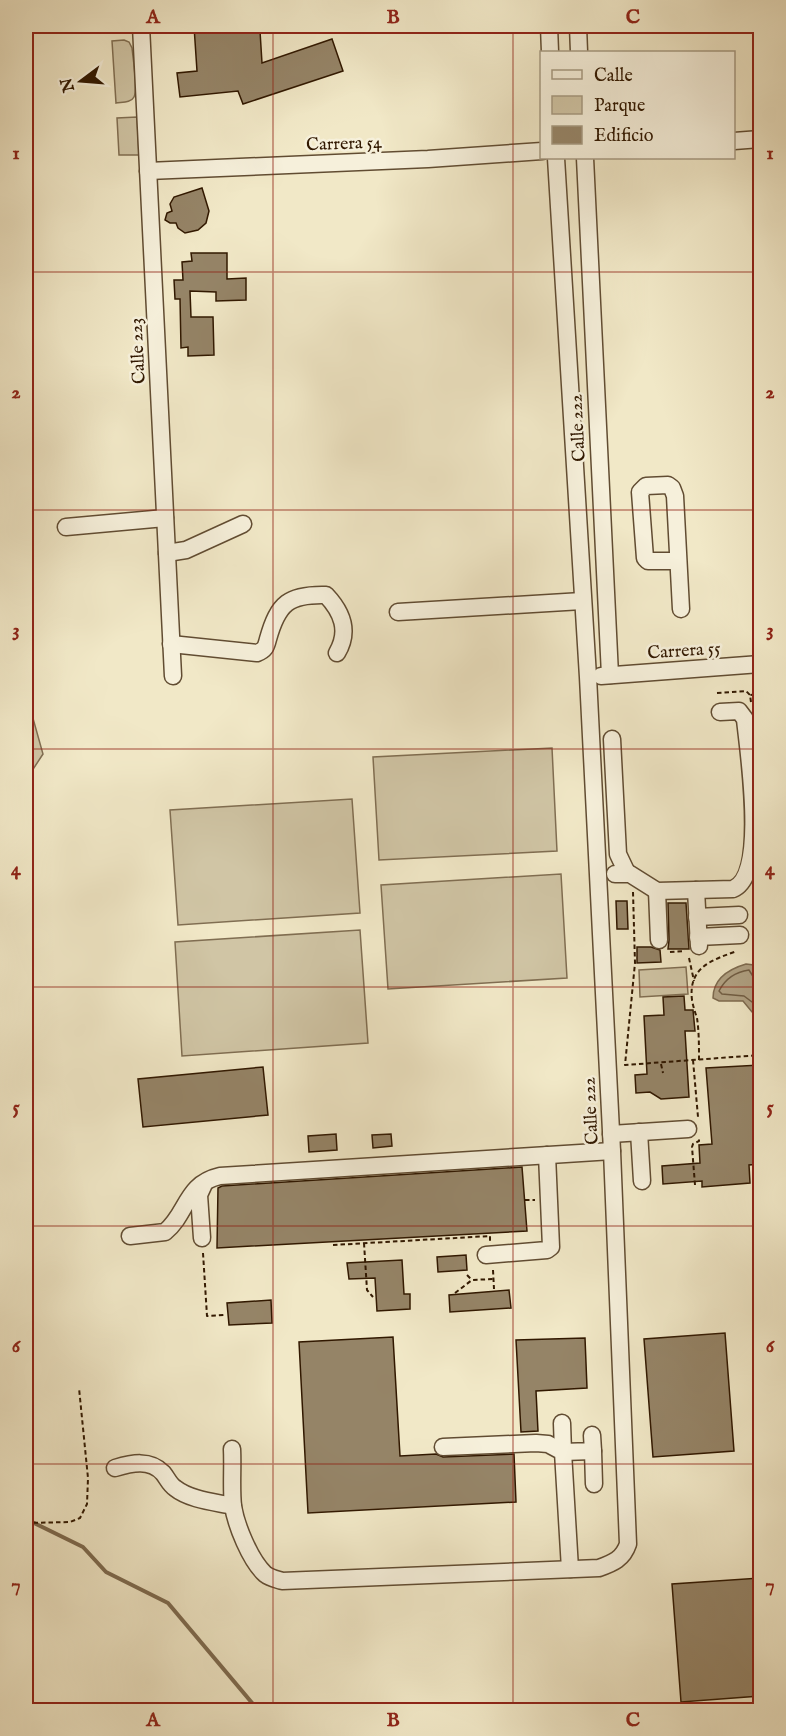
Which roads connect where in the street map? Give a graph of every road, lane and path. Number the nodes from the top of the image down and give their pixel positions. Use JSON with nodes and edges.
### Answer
{"nodes":[{"id":1,"x":141,"y":26,"type":"edge"},
{"id":2,"x":549,"y":26,"type":"edge"},
{"id":3,"x":578,"y":26,"type":"edge"},
{"id":4,"x":550,"y":51,"type":"edge"},
{"id":5,"x":579,"y":51,"type":"edge"},
{"id":6,"x":760,"y":139,"type":"edge"},
{"id":7,"x":735,"y":141,"type":"edge"},
{"id":8,"x":540,"y":151,"type":"edge"},
{"id":9,"x":556,"y":159,"type":"edge"},
{"id":10,"x":585,"y":159,"type":"edge"},
{"id":11,"x":148,"y":171,"type":"junction"},
{"id":12,"x":165,"y":518,"type":"junction"},
{"id":13,"x":243,"y":524,"type":"dead end"},
{"id":14,"x":66,"y":527,"type":"dead end"},
{"id":15,"x":167,"y":553,"type":"junction"},
{"id":16,"x":678,"y":561,"type":"junction"},
{"id":17,"x":582,"y":601,"type":"junction"},
{"id":18,"x":681,"y":609,"type":"dead end"},
{"id":19,"x":398,"y":612,"type":"dead end"},
{"id":20,"x":171,"y":644,"type":"junction"},
{"id":21,"x":337,"y":653,"type":"dead end"},
{"id":22,"x":760,"y":664,"type":"edge"},
{"id":23,"x":610,"y":675,"type":"junction"},
{"id":24,"x":173,"y":676,"type":"dead end"},
{"id":25,"x":588,"y":677,"type":"junction"},
{"id":26,"x":717,"y":693,"type":"dead end"},
{"id":27,"x":750,"y":695,"type":"dead end"},
{"id":28,"x":720,"y":712,"type":"dead end"},
{"id":29,"x":612,"y":739,"type":"dead end"},
{"id":30,"x":757,"y":805,"type":"edge"},
{"id":31,"x":616,"y":874,"type":"junction"},
{"id":32,"x":696,"y":890,"type":"junction"},
{"id":33,"x":657,"y":891,"type":"junction"},
{"id":34,"x":739,"y":915,"type":"dead end"},
{"id":35,"x":698,"y":917,"type":"junction"},
{"id":36,"x":659,"y":940,"type":"joint"},
{"id":37,"x":742,"y":941,"type":"joint"},
{"id":38,"x":694,"y":981,"type":"junction"},
{"id":39,"x":760,"y":1055,"type":"edge"},
{"id":40,"x":699,"y":1060,"type":"junction"},
{"id":41,"x":661,"y":1062,"type":"junction"},
{"id":42,"x":663,"y":1073,"type":"dead end"},
{"id":43,"x":688,"y":1129,"type":"dead end"},
{"id":44,"x":639,"y":1132,"type":"junction"},
{"id":45,"x":611,"y":1134,"type":"junction"},
{"id":46,"x":612,"y":1151,"type":"junction"},
{"id":47,"x":687,"y":1152,"type":"dead end"},
{"id":48,"x":693,"y":1152,"type":"dead end"},
{"id":49,"x":548,"y":1155,"type":"junction"},
{"id":50,"x":206,"y":1180,"type":"junction"},
{"id":51,"x":642,"y":1181,"type":"dead end"},
{"id":52,"x":130,"y":1236,"type":"dead end"},
{"id":53,"x":202,"y":1238,"type":"joint"},
{"id":54,"x":364,"y":1243,"type":"junction"},
{"id":55,"x":333,"y":1245,"type":"dead end"},
{"id":56,"x":489,"y":1255,"type":"junction"},
{"id":57,"x":467,"y":1275,"type":"dead end"},
{"id":58,"x":472,"y":1280,"type":"junction"},
{"id":59,"x":493,"y":1280,"type":"junction"},
{"id":60,"x":494,"y":1289,"type":"dead end"},
{"id":61,"x":455,"y":1293,"type":"dead end"},
{"id":62,"x":373,"y":1297,"type":"dead end"},
{"id":63,"x":224,"y":1316,"type":"dead end"},
{"id":64,"x":79,"y":1388,"type":"dead end"},
{"id":65,"x":562,"y":1423,"type":"dead end"},
{"id":66,"x":443,"y":1447,"type":"dead end"},
{"id":67,"x":232,"y":1449,"type":"dead end"},
{"id":68,"x":563,"y":1452,"type":"junction"},
{"id":69,"x":115,"y":1468,"type":"dead end"},
{"id":70,"x":594,"y":1484,"type":"dead end"},
{"id":71,"x":233,"y":1506,"type":"junction"},
{"id":72,"x":26,"y":1523,"type":"edge"},
{"id":73,"x":570,"y":1569,"type":"junction"}],
"edges":[{"from":1,"to":11,"type":"street","name":"Calle 223"},
{"from":2,"to":4,"type":"street"},
{"from":3,"to":5,"type":"street"},
{"from":6,"to":7,"type":"street"},
{"from":8,"to":11,"type":"street","name":"Carrera 54"},
{"from":9,"to":17,"type":"street","name":"Calle 222"},
{"from":10,"to":23,"type":"street","name":"Calle 222"},
{"from":11,"to":12,"type":"street","name":"Calle 223"},
{"from":12,"to":14,"type":"street"},
{"from":12,"to":15,"type":"street","name":"Calle 223"},
{"from":13,"to":15,"type":"street"},
{"from":15,"to":20,"type":"street","name":"Calle 223"},
{"from":16,"to":16,"type":"street"},
{"from":16,"to":18,"type":"street"},
{"from":17,"to":19,"type":"street"},
{"from":17,"to":25,"type":"street","name":"Calle 222"},
{"from":20,"to":21,"type":"street"},
{"from":20,"to":24,"type":"street","name":"Calle 223"},
{"from":22,"to":23,"type":"street","name":"Carrera 55"},
{"from":23,"to":25,"type":"street"},
{"from":25,"to":31,"type":"street","name":"Calle 222"},
{"from":26,"to":27,"type":"path"},
{"from":28,"to":30,"type":"street"},
{"from":29,"to":31,"type":"street"},
{"from":30,"to":32,"type":"street"},
{"from":31,"to":33,"type":"street"},
{"from":31,"to":41,"type":"path"},
{"from":31,"to":45,"type":"street","name":"Calle 222"},
{"from":32,"to":33,"type":"street"},
{"from":32,"to":35,"type":"street"},
{"from":33,"to":36,"type":"street"},
{"from":34,"to":35,"type":"street"},
{"from":35,"to":37,"type":"street"},
{"from":36,"to":38,"type":"path"},
{"from":37,"to":38,"type":"path"},
{"from":38,"to":40,"type":"path"},
{"from":39,"to":40,"type":"path"},
{"from":40,"to":41,"type":"path"},
{"from":41,"to":42,"type":"path"},
{"from":43,"to":44,"type":"street"},
{"from":44,"to":45,"type":"street"},
{"from":44,"to":51,"type":"street"},
{"from":45,"to":46,"type":"street","name":"Calle 222"},
{"from":46,"to":49,"type":"street"},
{"from":46,"to":73,"type":"street","name":"Calle 222"},
{"from":47,"to":48,"type":"path"},
{"from":49,"to":50,"type":"street"},
{"from":49,"to":56,"type":"street"},
{"from":50,"to":52,"type":"street"},
{"from":50,"to":53,"type":"street"},
{"from":53,"to":63,"type":"path"},
{"from":54,"to":55,"type":"path"},
{"from":54,"to":56,"type":"path"},
{"from":54,"to":62,"type":"path"},
{"from":56,"to":59,"type":"path"},
{"from":57,"to":58,"type":"path"},
{"from":58,"to":59,"type":"path"},
{"from":58,"to":61,"type":"path"},
{"from":59,"to":60,"type":"path"},
{"from":64,"to":72,"type":"path"},
{"from":65,"to":68,"type":"street"},
{"from":66,"to":68,"type":"street"},
{"from":67,"to":71,"type":"street"},
{"from":68,"to":70,"type":"street"},
{"from":68,"to":73,"type":"street"},
{"from":69,"to":71,"type":"street"},
{"from":71,"to":73,"type":"street"}]}
